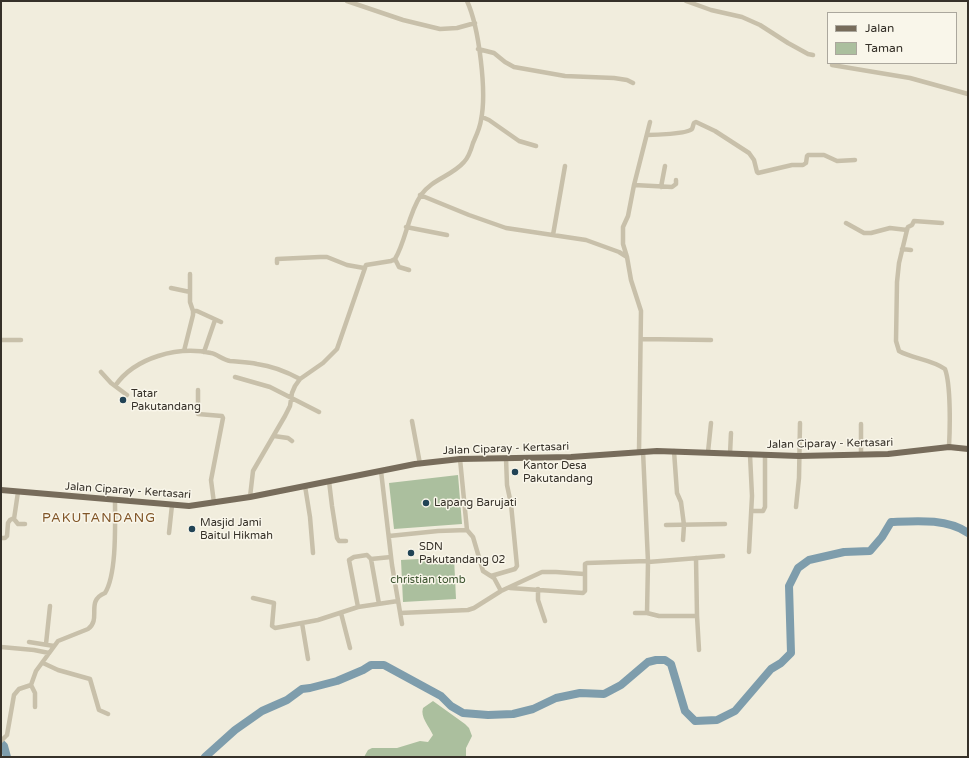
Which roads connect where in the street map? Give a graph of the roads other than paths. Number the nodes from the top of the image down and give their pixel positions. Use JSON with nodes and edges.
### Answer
{"nodes":[{"id":1,"x":347,"y":1,"type":"edge"},
{"id":2,"x":467,"y":1,"type":"edge"},
{"id":3,"x":686,"y":1,"type":"edge"},
{"id":4,"x":475,"y":23,"type":"junction"},
{"id":5,"x":478,"y":49,"type":"junction"},
{"id":6,"x":813,"y":55,"type":"dead end"},
{"id":7,"x":832,"y":65,"type":"dead end"},
{"id":8,"x":633,"y":84,"type":"dead end"},
{"id":9,"x":968,"y":94,"type":"edge"},
{"id":10,"x":482,"y":117,"type":"junction"},
{"id":11,"x":650,"y":122,"type":"dead end"},
{"id":12,"x":647,"y":135,"type":"junction"},
{"id":13,"x":536,"y":146,"type":"dead end"},
{"id":14,"x":855,"y":160,"type":"dead end"},
{"id":15,"x":565,"y":166,"type":"dead end"},
{"id":16,"x":665,"y":166,"type":"dead end"},
{"id":17,"x":676,"y":180,"type":"dead end"},
{"id":18,"x":634,"y":185,"type":"junction"},
{"id":19,"x":661,"y":187,"type":"junction"},
{"id":20,"x":420,"y":195,"type":"junction"},
{"id":21,"x":846,"y":223,"type":"dead end"},
{"id":22,"x":942,"y":223,"type":"dead end"},
{"id":23,"x":406,"y":227,"type":"junction"},
{"id":24,"x":907,"y":230,"type":"junction"},
{"id":25,"x":447,"y":235,"type":"dead end"},
{"id":26,"x":553,"y":235,"type":"junction"},
{"id":27,"x":902,"y":249,"type":"junction"},
{"id":28,"x":911,"y":250,"type":"dead end"},
{"id":29,"x":627,"y":257,"type":"junction"},
{"id":30,"x":395,"y":259,"type":"junction"},
{"id":31,"x":276,"y":263,"type":"dead end"},
{"id":32,"x":364,"y":268,"type":"junction"},
{"id":33,"x":409,"y":270,"type":"dead end"},
{"id":34,"x":190,"y":274,"type":"dead end"},
{"id":35,"x":171,"y":288,"type":"dead end"},
{"id":36,"x":190,"y":292,"type":"junction"},
{"id":37,"x":194,"y":311,"type":"junction"},
{"id":38,"x":215,"y":320,"type":"junction"},
{"id":39,"x":221,"y":322,"type":"dead end"},
{"id":40,"x":641,"y":339,"type":"junction"},
{"id":41,"x":1,"y":340,"type":"edge"},
{"id":42,"x":21,"y":340,"type":"dead end"},
{"id":43,"x":711,"y":340,"type":"dead end"},
{"id":44,"x":184,"y":352,"type":"junction"},
{"id":45,"x":204,"y":352,"type":"junction"},
{"id":46,"x":101,"y":372,"type":"dead end"},
{"id":47,"x":235,"y":377,"type":"dead end"},
{"id":48,"x":300,"y":379,"type":"junction"},
{"id":49,"x":115,"y":386,"type":"junction"},
{"id":50,"x":198,"y":390,"type":"dead end"},
{"id":51,"x":127,"y":395,"type":"dead end"},
{"id":52,"x":292,"y":398,"type":"junction"},
{"id":53,"x":319,"y":412,"type":"dead end"},
{"id":54,"x":412,"y":421,"type":"dead end"},
{"id":55,"x":711,"y":423,"type":"dead end"},
{"id":56,"x":800,"y":423,"type":"dead end"},
{"id":57,"x":861,"y":424,"type":"dead end"},
{"id":58,"x":731,"y":433,"type":"dead end"},
{"id":59,"x":274,"y":436,"type":"junction"},
{"id":60,"x":292,"y":441,"type":"dead end"},
{"id":61,"x":949,"y":447,"type":"junction"},
{"id":62,"x":968,"y":449,"type":"edge"},
{"id":63,"x":674,"y":451,"type":"junction"},
{"id":64,"x":641,"y":452,"type":"junction"},
{"id":65,"x":708,"y":452,"type":"junction"},
{"id":66,"x":730,"y":454,"type":"junction"},
{"id":67,"x":750,"y":454,"type":"junction"},
{"id":68,"x":765,"y":455,"type":"junction"},
{"id":69,"x":861,"y":455,"type":"junction"},
{"id":70,"x":799,"y":456,"type":"junction"},
{"id":71,"x":506,"y":458,"type":"junction"},
{"id":72,"x":460,"y":459,"type":"junction"},
{"id":73,"x":420,"y":464,"type":"junction"},
{"id":74,"x":381,"y":471,"type":"junction"},
{"id":75,"x":329,"y":482,"type":"junction"},
{"id":76,"x":305,"y":486,"type":"junction"},
{"id":77,"x":1,"y":490,"type":"edge"},
{"id":78,"x":18,"y":492,"type":"junction"},
{"id":79,"x":250,"y":497,"type":"junction"},
{"id":80,"x":116,"y":500,"type":"junction"},
{"id":81,"x":214,"y":503,"type":"junction"},
{"id":82,"x":172,"y":505,"type":"junction"},
{"id":83,"x":796,"y":507,"type":"dead end"},
{"id":84,"x":751,"y":511,"type":"junction"},
{"id":85,"x":14,"y":518,"type":"junction"},
{"id":86,"x":25,"y":524,"type":"dead end"},
{"id":87,"x":725,"y":524,"type":"dead end"},
{"id":88,"x":666,"y":525,"type":"dead end"},
{"id":89,"x":684,"y":525,"type":"junction"},
{"id":90,"x":467,"y":530,"type":"junction"},
{"id":91,"x":168,"y":533,"type":"dead end"},
{"id":92,"x":389,"y":536,"type":"junction"},
{"id":93,"x":1,"y":538,"type":"edge"},
{"id":94,"x":683,"y":540,"type":"dead end"},
{"id":95,"x":346,"y":541,"type":"dead end"},
{"id":96,"x":749,"y":552,"type":"dead end"},
{"id":97,"x":313,"y":553,"type":"dead end"},
{"id":98,"x":723,"y":556,"type":"dead end"},
{"id":99,"x":391,"y":557,"type":"junction"},
{"id":100,"x":696,"y":558,"type":"junction"},
{"id":101,"x":371,"y":559,"type":"junction"},
{"id":102,"x":648,"y":562,"type":"junction"},
{"id":103,"x":584,"y":574,"type":"junction"},
{"id":104,"x":491,"y":576,"type":"junction"},
{"id":105,"x":508,"y":588,"type":"junction"},
{"id":106,"x":538,"y":589,"type":"junction"},
{"id":107,"x":501,"y":591,"type":"junction"},
{"id":108,"x":254,"y":598,"type":"dead end"},
{"id":109,"x":398,"y":601,"type":"junction"},
{"id":110,"x":379,"y":604,"type":"junction"},
{"id":111,"x":50,"y":606,"type":"dead end"},
{"id":112,"x":358,"y":607,"type":"junction"},
{"id":113,"x":341,"y":613,"type":"junction"},
{"id":114,"x":400,"y":613,"type":"junction"},
{"id":115,"x":635,"y":613,"type":"dead end"},
{"id":116,"x":647,"y":613,"type":"junction"},
{"id":117,"x":696,"y":616,"type":"junction"},
{"id":118,"x":545,"y":621,"type":"dead end"},
{"id":119,"x":302,"y":623,"type":"junction"},
{"id":120,"x":402,"y":624,"type":"dead end"},
{"id":121,"x":30,"y":642,"type":"dead end"},
{"id":122,"x":46,"y":644,"type":"junction"},
{"id":123,"x":54,"y":646,"type":"junction"},
{"id":124,"x":1,"y":647,"type":"edge"},
{"id":125,"x":350,"y":648,"type":"dead end"},
{"id":126,"x":699,"y":650,"type":"dead end"},
{"id":127,"x":49,"y":653,"type":"junction"},
{"id":128,"x":308,"y":659,"type":"dead end"},
{"id":129,"x":43,"y":663,"type":"junction"},
{"id":130,"x":31,"y":684,"type":"junction"},
{"id":131,"x":35,"y":707,"type":"dead end"},
{"id":132,"x":108,"y":714,"type":"dead end"},
{"id":133,"x":2,"y":740,"type":"edge"}],
"edges":[{"from":1,"to":4,"type":"street"},
{"from":2,"to":4,"type":"street"},
{"from":3,"to":6,"type":"street"},
{"from":4,"to":5,"type":"street"},
{"from":5,"to":8,"type":"street"},
{"from":5,"to":10,"type":"street"},
{"from":7,"to":9,"type":"street"},
{"from":10,"to":13,"type":"street"},
{"from":10,"to":20,"type":"street"},
{"from":11,"to":12,"type":"street"},
{"from":12,"to":14,"type":"street"},
{"from":12,"to":18,"type":"street"},
{"from":15,"to":26,"type":"street"},
{"from":16,"to":19,"type":"street"},
{"from":17,"to":19,"type":"street"},
{"from":18,"to":19,"type":"street"},
{"from":18,"to":29,"type":"street"},
{"from":20,"to":23,"type":"street"},
{"from":20,"to":26,"type":"street"},
{"from":21,"to":24,"type":"street"},
{"from":22,"to":24,"type":"street"},
{"from":23,"to":25,"type":"street"},
{"from":23,"to":30,"type":"street"},
{"from":24,"to":27,"type":"street"},
{"from":26,"to":29,"type":"street"},
{"from":27,"to":28,"type":"street"},
{"from":27,"to":61,"type":"street"},
{"from":29,"to":40,"type":"street"},
{"from":30,"to":32,"type":"street"},
{"from":30,"to":33,"type":"street"},
{"from":31,"to":32,"type":"street"},
{"from":32,"to":48,"type":"street"},
{"from":34,"to":36,"type":"street"},
{"from":35,"to":36,"type":"street"},
{"from":36,"to":37,"type":"street"},
{"from":37,"to":38,"type":"street"},
{"from":37,"to":44,"type":"street"},
{"from":38,"to":39,"type":"street"},
{"from":38,"to":45,"type":"street"},
{"from":40,"to":43,"type":"street"},
{"from":40,"to":64,"type":"street"},
{"from":41,"to":42,"type":"street"},
{"from":44,"to":45,"type":"street"},
{"from":44,"to":49,"type":"street"},
{"from":45,"to":48,"type":"street"},
{"from":46,"to":49,"type":"street"},
{"from":47,"to":52,"type":"street"},
{"from":48,"to":52,"type":"street"},
{"from":49,"to":51,"type":"street"},
{"from":50,"to":81,"type":"street"},
{"from":52,"to":53,"type":"street"},
{"from":52,"to":59,"type":"street"},
{"from":54,"to":73,"type":"street"},
{"from":55,"to":65,"type":"street"},
{"from":56,"to":70,"type":"street"},
{"from":57,"to":69,"type":"street"},
{"from":58,"to":66,"type":"street"},
{"from":59,"to":60,"type":"street"},
{"from":59,"to":79,"type":"street"},
{"from":61,"to":62,"type":"main road","name":"Jalan Ciparay - Kertasari"},
{"from":61,"to":69,"type":"main road","name":"Jalan Ciparay - Kertasari"},
{"from":63,"to":64,"type":"main road","name":"Jalan Ciparay - Kertasari"},
{"from":63,"to":65,"type":"main road","name":"Jalan Ciparay - Kertasari"},
{"from":63,"to":89,"type":"street"},
{"from":64,"to":71,"type":"main road","name":"Jalan Ciparay - Kertasari"},
{"from":64,"to":102,"type":"street"},
{"from":65,"to":66,"type":"main road","name":"Jalan Ciparay - Kertasari"},
{"from":66,"to":67,"type":"main road","name":"Jalan Ciparay - Kertasari"},
{"from":67,"to":68,"type":"main road","name":"Jalan Ciparay - Kertasari"},
{"from":67,"to":84,"type":"street"},
{"from":68,"to":70,"type":"main road","name":"Jalan Ciparay - Kertasari"},
{"from":68,"to":84,"type":"street"},
{"from":69,"to":70,"type":"main road","name":"Jalan Ciparay - Kertasari"},
{"from":70,"to":83,"type":"street"},
{"from":71,"to":72,"type":"main road","name":"Jalan Ciparay - Kertasari"},
{"from":71,"to":104,"type":"street"},
{"from":72,"to":73,"type":"main road","name":"Jalan Ciparay - Kertasari"},
{"from":72,"to":90,"type":"street"},
{"from":73,"to":74,"type":"main road","name":"Jalan Ciparay - Kertasari"},
{"from":74,"to":75,"type":"main road","name":"Jalan Ciparay - Kertasari"},
{"from":74,"to":92,"type":"street"},
{"from":75,"to":76,"type":"main road","name":"Jalan Ciparay - Kertasari"},
{"from":75,"to":95,"type":"street"},
{"from":76,"to":79,"type":"main road","name":"Jalan Ciparay - Kertasari"},
{"from":76,"to":97,"type":"street"},
{"from":77,"to":78,"type":"main road","name":"Jalan Ciparay - Kertasari"},
{"from":78,"to":80,"type":"main road","name":"Jalan Ciparay - Kertasari"},
{"from":78,"to":85,"type":"street"},
{"from":79,"to":81,"type":"main road","name":"Jalan Ciparay - Kertasari"},
{"from":80,"to":82,"type":"main road","name":"Jalan Ciparay - Kertasari"},
{"from":80,"to":123,"type":"street"},
{"from":81,"to":82,"type":"main road","name":"Jalan Ciparay - Kertasari"},
{"from":82,"to":91,"type":"street"},
{"from":84,"to":96,"type":"street"},
{"from":85,"to":86,"type":"street"},
{"from":85,"to":93,"type":"street"},
{"from":87,"to":89,"type":"street"},
{"from":88,"to":89,"type":"street"},
{"from":89,"to":94,"type":"street"},
{"from":90,"to":92,"type":"street"},
{"from":90,"to":104,"type":"street"},
{"from":92,"to":99,"type":"street"},
{"from":98,"to":100,"type":"street"},
{"from":99,"to":101,"type":"street"},
{"from":99,"to":109,"type":"street"},
{"from":100,"to":102,"type":"street"},
{"from":100,"to":117,"type":"street"},
{"from":101,"to":110,"type":"street"},
{"from":101,"to":112,"type":"street"},
{"from":102,"to":103,"type":"street"},
{"from":102,"to":116,"type":"street"},
{"from":103,"to":105,"type":"street"},
{"from":103,"to":106,"type":"street"},
{"from":104,"to":107,"type":"street"},
{"from":105,"to":106,"type":"street"},
{"from":105,"to":107,"type":"street"},
{"from":106,"to":118,"type":"street"},
{"from":107,"to":114,"type":"street"},
{"from":108,"to":119,"type":"street"},
{"from":109,"to":110,"type":"street"},
{"from":109,"to":114,"type":"street"},
{"from":110,"to":112,"type":"street"},
{"from":111,"to":122,"type":"street"},
{"from":112,"to":113,"type":"street"},
{"from":113,"to":119,"type":"street"},
{"from":113,"to":125,"type":"street"},
{"from":114,"to":120,"type":"street"},
{"from":115,"to":116,"type":"street"},
{"from":116,"to":117,"type":"street"},
{"from":117,"to":126,"type":"street"},
{"from":119,"to":128,"type":"street"},
{"from":121,"to":122,"type":"street"},
{"from":122,"to":123,"type":"street"},
{"from":123,"to":127,"type":"street"},
{"from":124,"to":127,"type":"street"},
{"from":127,"to":129,"type":"street"},
{"from":129,"to":130,"type":"street"},
{"from":129,"to":132,"type":"street"},
{"from":130,"to":131,"type":"street"},
{"from":130,"to":133,"type":"street"}]}
